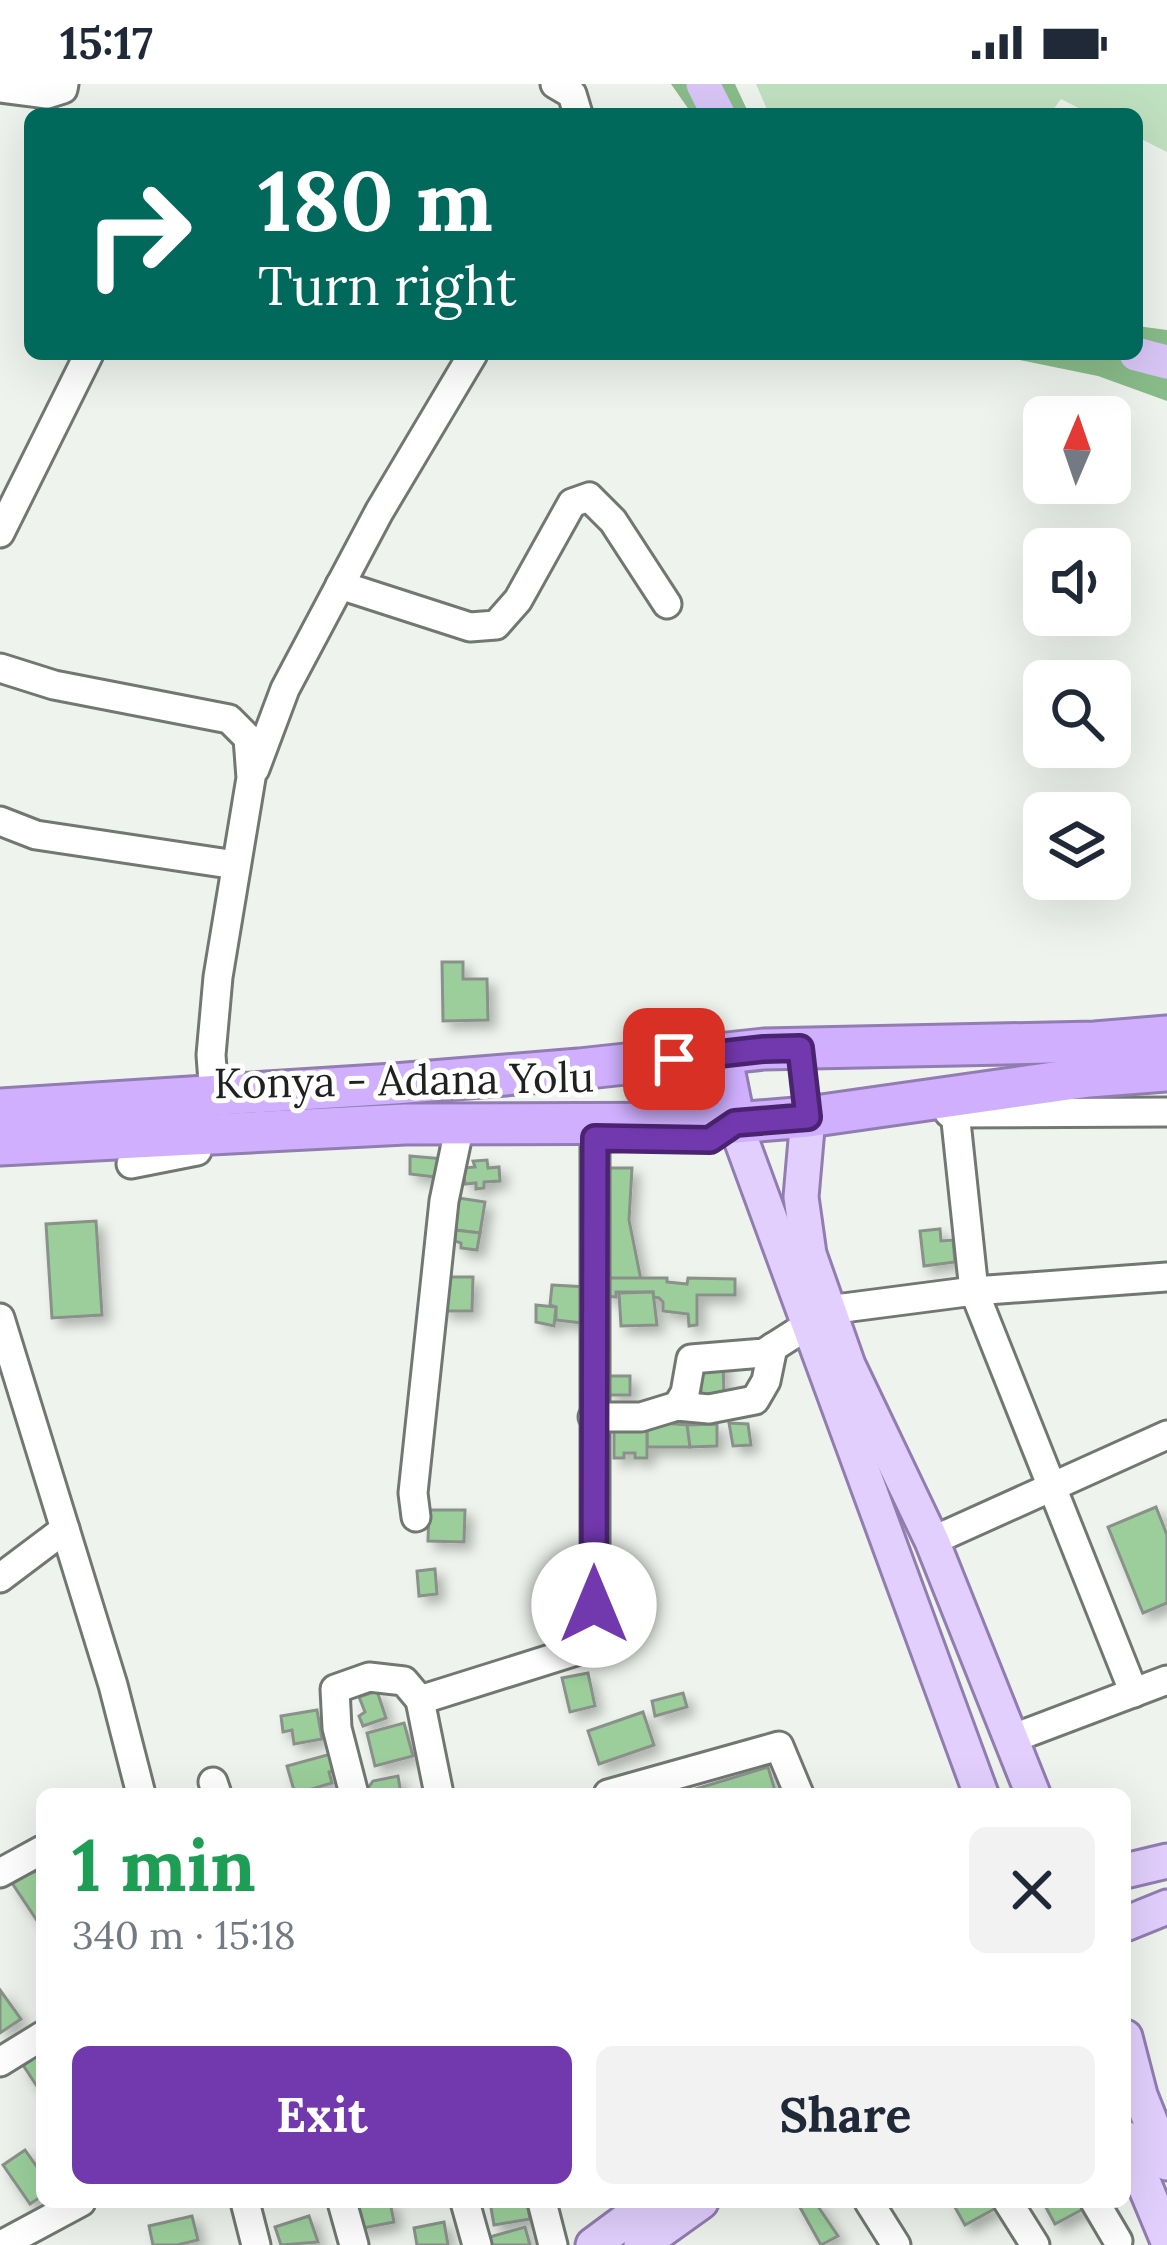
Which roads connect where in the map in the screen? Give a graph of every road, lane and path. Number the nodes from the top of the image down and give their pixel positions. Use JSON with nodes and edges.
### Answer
{"nodes":[{"id":1,"x":64,"y":84,"type":"edge"},
{"id":2,"x":555,"y":84,"type":"edge"},
{"id":3,"x":0,"y":88,"type":"edge"},
{"id":4,"x":576,"y":108,"type":"edge"},
{"id":5,"x":86,"y":360,"type":"edge"},
{"id":6,"x":469,"y":360,"type":"edge"},
{"id":7,"x":0,"y":533,"type":"edge"},
{"id":8,"x":340,"y":585,"type":"junction"},
{"id":9,"x":667,"y":604,"type":"dead end"},
{"id":10,"x":0,"y":668,"type":"edge"},
{"id":11,"x":251,"y":778,"type":"junction"},
{"id":12,"x":0,"y":821,"type":"edge"},
{"id":13,"x":236,"y":866,"type":"junction"},
{"id":14,"x":1167,"y":1036,"type":"edge"},
{"id":15,"x":800,"y":1048,"type":"junction"},
{"id":16,"x":722,"y":1054,"type":"junction"},
{"id":17,"x":1167,"y":1071,"type":"edge"},
{"id":18,"x":214,"y":1096,"type":"junction"},
{"id":19,"x":0,"y":1109,"type":"edge"},
{"id":20,"x":955,"y":1112,"type":"junction"},
{"id":21,"x":1167,"y":1112,"type":"edge"},
{"id":22,"x":808,"y":1117,"type":"junction"},
{"id":23,"x":735,"y":1123,"type":"junction"},
{"id":24,"x":595,"y":1138,"type":"junction"},
{"id":25,"x":458,"y":1139,"type":"junction"},
{"id":26,"x":0,"y":1145,"type":"edge"},
{"id":27,"x":131,"y":1164,"type":"dead end"},
{"id":28,"x":1167,"y":1277,"type":"edge"},
{"id":29,"x":974,"y":1291,"type":"junction"},
{"id":30,"x":0,"y":1318,"type":"edge"},
{"id":31,"x":818,"y":1318,"type":"junction"},
{"id":32,"x":773,"y":1347,"type":"junction"},
{"id":33,"x":10,"y":1388,"type":"edge"},
{"id":34,"x":677,"y":1406,"type":"junction"},
{"id":35,"x":593,"y":1417,"type":"junction"},
{"id":36,"x":1167,"y":1435,"type":"edge"},
{"id":37,"x":1052,"y":1486,"type":"junction"},
{"id":38,"x":416,"y":1517,"type":"dead end"},
{"id":39,"x":65,"y":1529,"type":"junction"},
{"id":40,"x":932,"y":1541,"type":"junction"},
{"id":41,"x":0,"y":1578,"type":"edge"},
{"id":42,"x":1167,"y":1680,"type":"edge"},
{"id":43,"x":1134,"y":1693,"type":"junction"},
{"id":44,"x":420,"y":1700,"type":"junction"},
{"id":45,"x":1011,"y":1739,"type":"junction"},
{"id":46,"x":139,"y":1788,"type":"edge"},
{"id":47,"x":352,"y":1788,"type":"edge"},
{"id":48,"x":439,"y":1788,"type":"edge"},
{"id":49,"x":632,"y":1788,"type":"edge"},
{"id":50,"x":796,"y":1788,"type":"edge"},
{"id":51,"x":979,"y":1788,"type":"edge"},
{"id":52,"x":1031,"y":1788,"type":"edge"},
{"id":53,"x":36,"y":1853,"type":"edge"},
{"id":54,"x":1167,"y":1861,"type":"edge"},
{"id":55,"x":1131,"y":1870,"type":"edge"},
{"id":56,"x":0,"y":1873,"type":"edge"},
{"id":57,"x":1167,"y":1907,"type":"edge"},
{"id":58,"x":1131,"y":1922,"type":"edge"},
{"id":59,"x":36,"y":2040,"type":"edge"},
{"id":60,"x":1131,"y":2061,"type":"edge"},
{"id":61,"x":0,"y":2062,"type":"edge"},
{"id":62,"x":1131,"y":2152,"type":"edge"},
{"id":63,"x":1167,"y":2163,"type":"edge"},
{"id":64,"x":76,"y":2208,"type":"edge"},
{"id":65,"x":246,"y":2208,"type":"edge"},
{"id":66,"x":344,"y":2208,"type":"edge"},
{"id":67,"x":467,"y":2208,"type":"edge"},
{"id":68,"x":544,"y":2208,"type":"edge"},
{"id":69,"x":643,"y":2208,"type":"edge"},
{"id":70,"x":692,"y":2208,"type":"edge"},
{"id":71,"x":873,"y":2208,"type":"edge"},
{"id":72,"x":1012,"y":2208,"type":"edge"},
{"id":73,"x":1099,"y":2208,"type":"edge"},
{"id":74,"x":54,"y":2232,"type":"edge"},
{"id":75,"x":1167,"y":2239,"type":"edge"},
{"id":76,"x":1118,"y":2241,"type":"dead end"},
{"id":77,"x":1,"y":2245,"type":"edge"},
{"id":78,"x":256,"y":2245,"type":"edge"},
{"id":79,"x":354,"y":2245,"type":"edge"},
{"id":80,"x":476,"y":2245,"type":"edge"},
{"id":81,"x":553,"y":2245,"type":"edge"},
{"id":82,"x":593,"y":2245,"type":"edge"},
{"id":83,"x":641,"y":2245,"type":"edge"},
{"id":84,"x":896,"y":2245,"type":"edge"},
{"id":85,"x":1035,"y":2245,"type":"edge"}],
"edges":[{"from":1,"to":3,"type":"street"},
{"from":2,"to":4,"type":"street"},
{"from":5,"to":7,"type":"street"},
{"from":6,"to":8,"type":"street"},
{"from":8,"to":9,"type":"street"},
{"from":8,"to":11,"type":"street"},
{"from":10,"to":11,"type":"street"},
{"from":11,"to":13,"type":"street"},
{"from":12,"to":13,"type":"street"},
{"from":13,"to":18,"type":"street"},
{"from":14,"to":15,"type":"highway"},
{"from":15,"to":16,"type":"highway"},
{"from":15,"to":22,"type":"highway"},
{"from":16,"to":18,"type":"highway"},
{"from":16,"to":23,"type":"highway"},
{"from":17,"to":22,"type":"highway","name":"Konya - Adana Yolu"},
{"from":18,"to":19,"type":"highway"},
{"from":20,"to":21,"type":"street"},
{"from":20,"to":22,"type":"street"},
{"from":20,"to":29,"type":"street"},
{"from":22,"to":23,"type":"highway","name":"Konya - Adana Yolu"},
{"from":22,"to":31,"type":"main road"},
{"from":23,"to":24,"type":"street"},
{"from":23,"to":26,"type":"highway","name":"Konya - Adana Yolu"},
{"from":23,"to":31,"type":"main road"},
{"from":24,"to":25,"type":"street"},
{"from":24,"to":35,"type":"street"},
{"from":25,"to":27,"type":"street"},
{"from":25,"to":38,"type":"street"},
{"from":28,"to":29,"type":"street"},
{"from":29,"to":31,"type":"street"},
{"from":29,"to":37,"type":"street"},
{"from":30,"to":33,"type":"street"},
{"from":31,"to":32,"type":"street"},
{"from":31,"to":40,"type":"main road"},
{"from":31,"to":51,"type":"main road"},
{"from":32,"to":34,"type":"street"},
{"from":32,"to":34,"type":"street"},
{"from":33,"to":39,"type":"street"},
{"from":34,"to":35,"type":"street"},
{"from":35,"to":44,"type":"street"},
{"from":36,"to":37,"type":"street"},
{"from":37,"to":40,"type":"street"},
{"from":37,"to":43,"type":"street"},
{"from":39,"to":41,"type":"street"},
{"from":39,"to":46,"type":"street"},
{"from":40,"to":45,"type":"main road"},
{"from":42,"to":43,"type":"street"},
{"from":43,"to":45,"type":"street"},
{"from":44,"to":47,"type":"street"},
{"from":44,"to":48,"type":"street"},
{"from":45,"to":52,"type":"main road"},
{"from":49,"to":50,"type":"street"},
{"from":53,"to":56,"type":"street"},
{"from":54,"to":55,"type":"main road"},
{"from":57,"to":58,"type":"main road"},
{"from":59,"to":61,"type":"street"},
{"from":60,"to":63,"type":"main road"},
{"from":62,"to":75,"type":"main road"},
{"from":64,"to":74,"type":"street"},
{"from":65,"to":78,"type":"street"},
{"from":66,"to":79,"type":"street"},
{"from":67,"to":80,"type":"street"},
{"from":68,"to":81,"type":"street"},
{"from":69,"to":82,"type":"main road"},
{"from":70,"to":83,"type":"main road"},
{"from":71,"to":84,"type":"street"},
{"from":72,"to":85,"type":"street"},
{"from":73,"to":76,"type":"street"},
{"from":74,"to":77,"type":"street"}]}
